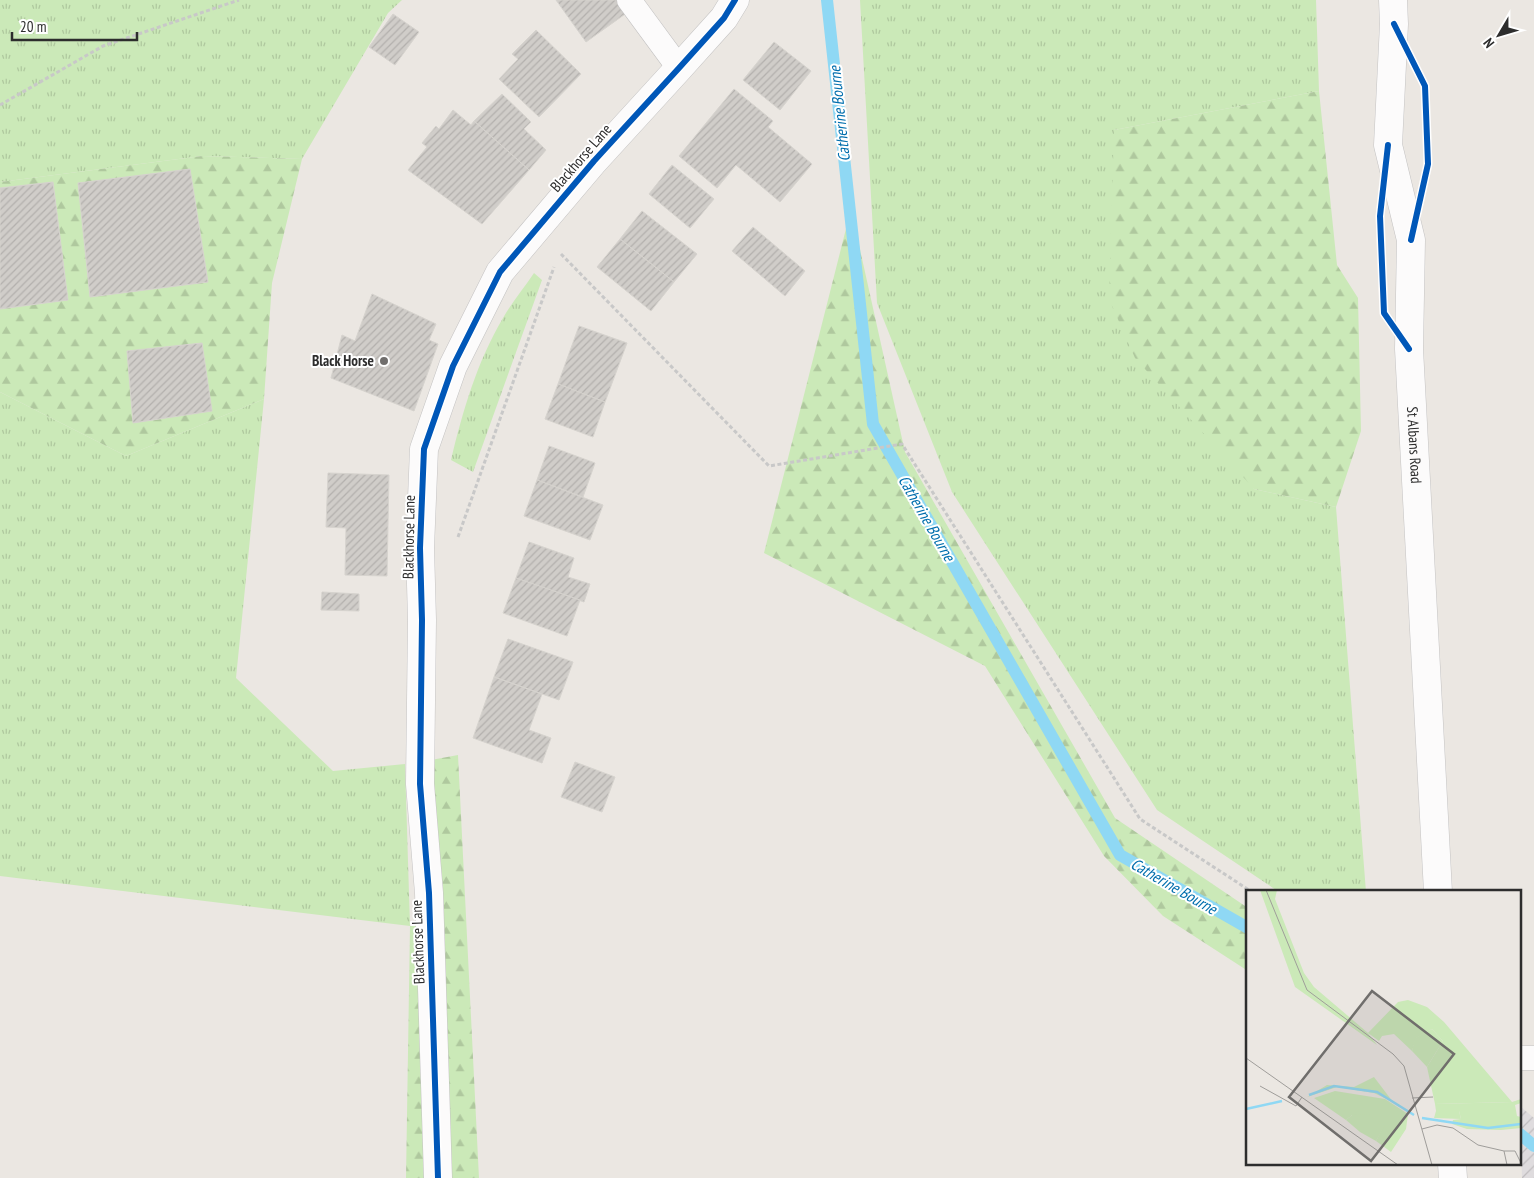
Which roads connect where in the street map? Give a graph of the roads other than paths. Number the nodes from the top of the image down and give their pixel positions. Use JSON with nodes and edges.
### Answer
{"nodes":[{"id":1,"x":629,"y":0,"type":"edge"},
{"id":2,"x":735,"y":0,"type":"edge"},
{"id":3,"x":1393,"y":0,"type":"edge"},
{"id":4,"x":680,"y":68,"type":"junction"},
{"id":5,"x":1438,"y":890,"type":"edge"},
{"id":6,"x":438,"y":1178,"type":"edge"}],
"edges":[{"from":1,"to":4,"type":"lane"},
{"from":2,"to":4,"type":"street","name":"Blackhorse Lane"},
{"from":3,"to":5,"type":"street","name":"St Albans Road"},
{"from":4,"to":6,"type":"street","name":"Blackhorse Lane"}]}
